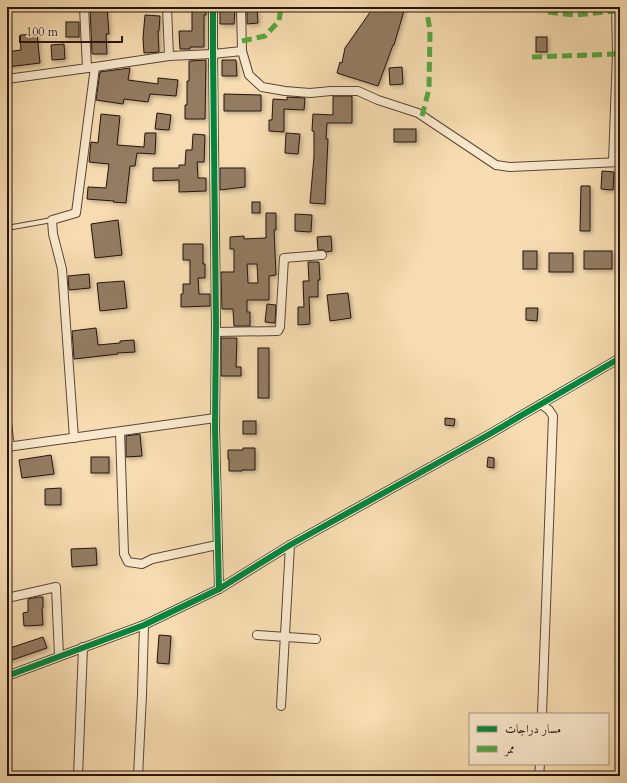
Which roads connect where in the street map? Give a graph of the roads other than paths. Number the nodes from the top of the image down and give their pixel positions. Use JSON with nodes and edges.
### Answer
{"nodes":[{"id":1,"x":84,"y":7,"type":"edge"},
{"id":2,"x":167,"y":7,"type":"edge"},
{"id":3,"x":213,"y":7,"type":"edge"},
{"id":4,"x":241,"y":7,"type":"edge"},
{"id":5,"x":616,"y":7,"type":"edge"},
{"id":6,"x":242,"y":51,"type":"junction"},
{"id":7,"x":213,"y":54,"type":"junction"},
{"id":8,"x":169,"y":56,"type":"junction"},
{"id":9,"x":91,"y":68,"type":"junction"},
{"id":10,"x":7,"y":79,"type":"edge"},
{"id":11,"x":617,"y":113,"type":"edge"},
{"id":12,"x":616,"y":162,"type":"edge"},
{"id":13,"x":52,"y":220,"type":"junction"},
{"id":14,"x":7,"y":228,"type":"edge"},
{"id":15,"x":322,"y":255,"type":"dead end"},
{"id":16,"x":216,"y":332,"type":"junction"},
{"id":17,"x":620,"y":358,"type":"edge"},
{"id":18,"x":541,"y":404,"type":"junction"},
{"id":19,"x":215,"y":418,"type":"junction"},
{"id":20,"x":7,"y":423,"type":"edge"},
{"id":21,"x":120,"y":432,"type":"junction"},
{"id":22,"x":74,"y":438,"type":"junction"},
{"id":23,"x":9,"y":447,"type":"edge"},
{"id":24,"x":217,"y":545,"type":"junction"},
{"id":25,"x":290,"y":545,"type":"junction"},
{"id":26,"x":219,"y":588,"type":"junction"},
{"id":27,"x":7,"y":598,"type":"edge"},
{"id":28,"x":144,"y":625,"type":"junction"},
{"id":29,"x":257,"y":635,"type":"dead end"},
{"id":30,"x":285,"y":637,"type":"junction"},
{"id":31,"x":316,"y":639,"type":"dead end"},
{"id":32,"x":84,"y":647,"type":"junction"},
{"id":33,"x":59,"y":656,"type":"junction"},
{"id":34,"x":7,"y":676,"type":"edge"},
{"id":35,"x":281,"y":706,"type":"dead end"},
{"id":36,"x":542,"y":713,"type":"edge"},
{"id":37,"x":540,"y":765,"type":"edge"},
{"id":38,"x":78,"y":776,"type":"edge"},
{"id":39,"x":138,"y":776,"type":"edge"},
{"id":40,"x":539,"y":776,"type":"edge"}],
"edges":[{"from":1,"to":9,"type":"street"},
{"from":2,"to":8,"type":"street"},
{"from":3,"to":7,"type":"street"},
{"from":4,"to":6,"type":"street"},
{"from":5,"to":11,"type":"street"},
{"from":6,"to":7,"type":"street"},
{"from":6,"to":12,"type":"street"},
{"from":7,"to":8,"type":"street"},
{"from":7,"to":16,"type":"street"},
{"from":8,"to":9,"type":"street"},
{"from":9,"to":10,"type":"street"},
{"from":9,"to":13,"type":"street"},
{"from":11,"to":12,"type":"street"},
{"from":13,"to":14,"type":"lane"},
{"from":13,"to":22,"type":"street"},
{"from":15,"to":16,"type":"street"},
{"from":16,"to":19,"type":"street"},
{"from":17,"to":18,"type":"street"},
{"from":18,"to":25,"type":"street"},
{"from":18,"to":36,"type":"street"},
{"from":19,"to":21,"type":"street"},
{"from":19,"to":24,"type":"street"},
{"from":20,"to":23,"type":"street"},
{"from":21,"to":22,"type":"street"},
{"from":21,"to":24,"type":"street"},
{"from":22,"to":23,"type":"street"},
{"from":24,"to":26,"type":"street"},
{"from":25,"to":26,"type":"street"},
{"from":25,"to":30,"type":"street"},
{"from":26,"to":28,"type":"street"},
{"from":27,"to":33,"type":"street"},
{"from":28,"to":32,"type":"street"},
{"from":28,"to":39,"type":"street"},
{"from":29,"to":30,"type":"street"},
{"from":30,"to":31,"type":"street"},
{"from":30,"to":35,"type":"street"},
{"from":32,"to":33,"type":"street"},
{"from":32,"to":38,"type":"street"},
{"from":33,"to":34,"type":"street"},
{"from":37,"to":40,"type":"street"}]}
